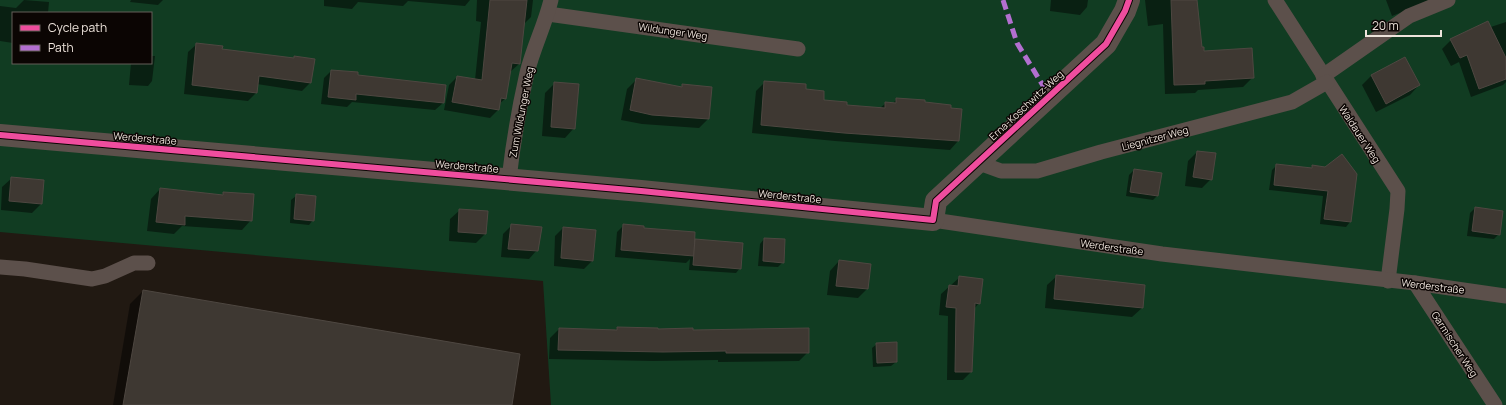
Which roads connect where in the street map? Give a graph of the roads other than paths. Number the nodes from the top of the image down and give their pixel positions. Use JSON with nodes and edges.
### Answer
{"nodes":[{"id":1,"x":1129,"y":0,"type":"edge"},
{"id":2,"x":1275,"y":0,"type":"edge"},
{"id":3,"x":1448,"y":0,"type":"edge"},
{"id":4,"x":549,"y":7,"type":"edge"},
{"id":5,"x":798,"y":49,"type":"dead end"},
{"id":6,"x":1325,"y":79,"type":"junction"},
{"id":7,"x":0,"y":135,"type":"edge"},
{"id":8,"x":979,"y":163,"type":"junction"},
{"id":9,"x":509,"y":180,"type":"junction"},
{"id":10,"x":933,"y":220,"type":"junction"},
{"id":11,"x":148,"y":263,"type":"dead end"},
{"id":12,"x":0,"y":267,"type":"edge"},
{"id":13,"x":1388,"y":281,"type":"junction"},
{"id":14,"x":1415,"y":284,"type":"junction"},
{"id":15,"x":1506,"y":296,"type":"edge"},
{"id":16,"x":1494,"y":405,"type":"edge"}],
"edges":[{"from":1,"to":8,"type":"street","name":"Erna-Koschwitz-Weg"},
{"from":2,"to":6,"type":"lane","name":"Waldauer Weg"},
{"from":3,"to":6,"type":"lane","name":"Liegnitzer Weg"},
{"from":4,"to":5,"type":"lane","name":"Wildunger Weg"},
{"from":4,"to":9,"type":"lane","name":"Zum Wildunger Weg"},
{"from":6,"to":8,"type":"lane","name":"Liegnitzer Weg"},
{"from":6,"to":13,"type":"lane","name":"Waldauer Weg"},
{"from":7,"to":9,"type":"street","name":"Werderstraße"},
{"from":8,"to":10,"type":"street","name":"Erna-Koschwitz-Weg"},
{"from":9,"to":10,"type":"street","name":"Werderstraße"},
{"from":10,"to":13,"type":"lane","name":"Werderstraße"},
{"from":11,"to":12,"type":"lane"},
{"from":13,"to":14,"type":"lane","name":"Werderstraße"},
{"from":14,"to":15,"type":"lane","name":"Werderstraße"},
{"from":14,"to":16,"type":"lane","name":"Garmischer Weg"}]}
